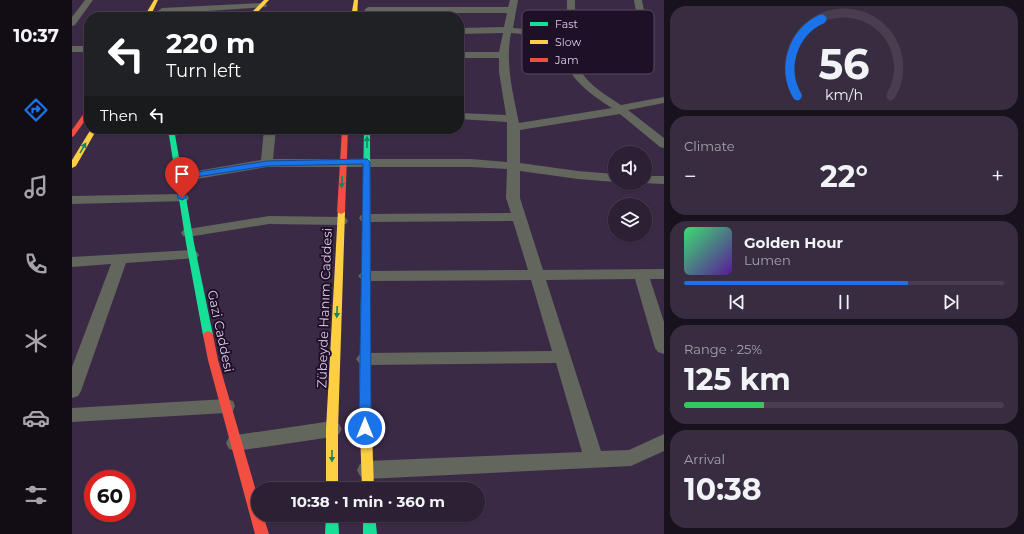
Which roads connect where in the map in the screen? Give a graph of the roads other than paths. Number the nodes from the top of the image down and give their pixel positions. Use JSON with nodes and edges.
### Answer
{"nodes":[{"id":1,"x":89,"y":0,"type":"edge"},
{"id":2,"x":156,"y":0,"type":"edge"},
{"id":3,"x":167,"y":0,"type":"edge"},
{"id":4,"x":356,"y":0,"type":"edge"},
{"id":5,"x":368,"y":0,"type":"edge"},
{"id":6,"x":422,"y":0,"type":"edge"},
{"id":7,"x":571,"y":0,"type":"edge"},
{"id":8,"x":638,"y":0,"type":"edge"},
{"id":9,"x":265,"y":2,"type":"edge"},
{"id":10,"x":220,"y":4,"type":"edge"},
{"id":11,"x":513,"y":5,"type":"edge"},
{"id":12,"x":570,"y":10,"type":"edge"},
{"id":13,"x":640,"y":10,"type":"edge"},
{"id":14,"x":150,"y":12,"type":"edge"},
{"id":15,"x":162,"y":12,"type":"edge"},
{"id":16,"x":173,"y":12,"type":"edge"},
{"id":17,"x":255,"y":12,"type":"edge"},
{"id":18,"x":355,"y":12,"type":"edge"},
{"id":19,"x":368,"y":12,"type":"edge"},
{"id":20,"x":422,"y":12,"type":"edge"},
{"id":21,"x":433,"y":12,"type":"edge"},
{"id":22,"x":72,"y":22,"type":"edge"},
{"id":23,"x":508,"y":30,"type":"junction"},
{"id":24,"x":464,"y":31,"type":"edge"},
{"id":25,"x":522,"y":31,"type":"edge"},
{"id":26,"x":72,"y":49,"type":"edge"},
{"id":27,"x":84,"y":49,"type":"edge"},
{"id":28,"x":464,"y":55,"type":"edge"},
{"id":29,"x":504,"y":55,"type":"junction"},
{"id":30,"x":578,"y":74,"type":"edge"},
{"id":31,"x":664,"y":100,"type":"edge"},
{"id":32,"x":621,"y":109,"type":"junction"},
{"id":33,"x":84,"y":117,"type":"edge"},
{"id":34,"x":464,"y":117,"type":"edge"},
{"id":35,"x":513,"y":123,"type":"junction"},
{"id":36,"x":91,"y":134,"type":"edge"},
{"id":37,"x":172,"y":134,"type":"edge"},
{"id":38,"x":270,"y":134,"type":"edge"},
{"id":39,"x":345,"y":134,"type":"edge"},
{"id":40,"x":367,"y":134,"type":"edge"},
{"id":41,"x":72,"y":135,"type":"edge"},
{"id":42,"x":664,"y":144,"type":"edge"},
{"id":43,"x":367,"y":162,"type":"junction"},
{"id":44,"x":343,"y":163,"type":"junction"},
{"id":45,"x":267,"y":164,"type":"junction"},
{"id":46,"x":72,"y":166,"type":"edge"},
{"id":47,"x":514,"y":166,"type":"junction"},
{"id":48,"x":608,"y":177,"type":"edge"},
{"id":49,"x":179,"y":178,"type":"junction"},
{"id":50,"x":652,"y":180,"type":"edge"},
{"id":51,"x":664,"y":180,"type":"edge"},
{"id":52,"x":182,"y":198,"type":"junction"},
{"id":53,"x":72,"y":200,"type":"edge"},
{"id":54,"x":519,"y":217,"type":"junction"},
{"id":55,"x":366,"y":218,"type":"junction"},
{"id":56,"x":341,"y":221,"type":"junction"},
{"id":57,"x":188,"y":233,"type":"junction"},
{"id":58,"x":192,"y":255,"type":"junction"},
{"id":59,"x":120,"y":260,"type":"junction"},
{"id":60,"x":72,"y":262,"type":"edge"},
{"id":61,"x":641,"y":274,"type":"junction"},
{"id":62,"x":664,"y":274,"type":"edge"},
{"id":63,"x":537,"y":275,"type":"junction"},
{"id":64,"x":366,"y":276,"type":"junction"},
{"id":65,"x":664,"y":348,"type":"edge"},
{"id":66,"x":562,"y":357,"type":"junction"},
{"id":67,"x":365,"y":358,"type":"junction"},
{"id":68,"x":72,"y":391,"type":"edge"},
{"id":69,"x":226,"y":406,"type":"junction"},
{"id":70,"x":72,"y":415,"type":"edge"},
{"id":71,"x":332,"y":429,"type":"junction"},
{"id":72,"x":664,"y":442,"type":"edge"},
{"id":73,"x":236,"y":443,"type":"junction"},
{"id":74,"x":594,"y":459,"type":"junction"},
{"id":75,"x":368,"y":480,"type":"edge"},
{"id":76,"x":332,"y":482,"type":"edge"},
{"id":77,"x":332,"y":522,"type":"edge"},
{"id":78,"x":369,"y":522,"type":"edge"},
{"id":79,"x":262,"y":534,"type":"edge"},
{"id":80,"x":332,"y":534,"type":"edge"},
{"id":81,"x":370,"y":534,"type":"edge"}],
"edges":[{"from":1,"to":22,"type":"street"},
{"from":2,"to":14,"type":"main road"},
{"from":3,"to":15,"type":"main road"},
{"from":4,"to":18,"type":"main road"},
{"from":5,"to":19,"type":"main road"},
{"from":6,"to":20,"type":"street"},
{"from":7,"to":12,"type":"street"},
{"from":8,"to":13,"type":"street"},
{"from":9,"to":10,"type":"street"},
{"from":9,"to":17,"type":"main road"},
{"from":10,"to":16,"type":"street"},
{"from":11,"to":21,"type":"street"},
{"from":11,"to":23,"type":"street"},
{"from":23,"to":24,"type":"street"},
{"from":23,"to":25,"type":"street"},
{"from":23,"to":29,"type":"street"},
{"from":26,"to":27,"type":"street"},
{"from":28,"to":29,"type":"street"},
{"from":29,"to":35,"type":"street"},
{"from":30,"to":32,"type":"street"},
{"from":31,"to":32,"type":"street"},
{"from":32,"to":35,"type":"street"},
{"from":32,"to":42,"type":"street"},
{"from":33,"to":41,"type":"main road"},
{"from":34,"to":35,"type":"street"},
{"from":35,"to":47,"type":"street"},
{"from":46,"to":36,"type":"main road","one_way":true},
{"from":37,"to":49,"type":"main road","name":"Gazi Caddesi"},
{"from":38,"to":45,"type":"street"},
{"from":39,"to":44,"type":"main road","name":"Zübeyde Hanım Caddesi"},
{"from":43,"to":40,"type":"main road","one_way":true},
{"from":43,"to":44,"type":"street"},
{"from":43,"to":47,"type":"street"},
{"from":43,"to":55,"type":"main road"},
{"from":44,"to":45,"type":"street"},
{"from":44,"to":56,"type":"main road","name":"Zübeyde Hanım Caddesi","one_way":true},
{"from":45,"to":49,"type":"street"},
{"from":47,"to":48,"type":"street"},
{"from":47,"to":54,"type":"street"},
{"from":49,"to":52,"type":"main road","name":"Gazi Caddesi"},
{"from":50,"to":51,"type":"street"},
{"from":52,"to":53,"type":"street"},
{"from":52,"to":57,"type":"main road","name":"Gazi Caddesi"},
{"from":54,"to":55,"type":"street"},
{"from":54,"to":63,"type":"street"},
{"from":55,"to":64,"type":"main road"},
{"from":56,"to":57,"type":"street"},
{"from":56,"to":71,"type":"main road","name":"Zübeyde Hanım Caddesi","one_way":true},
{"from":57,"to":58,"type":"main road","name":"Gazi Caddesi"},
{"from":58,"to":59,"type":"street"},
{"from":58,"to":69,"type":"main road","name":"Gazi Caddesi"},
{"from":59,"to":60,"type":"street"},
{"from":59,"to":68,"type":"street"},
{"from":61,"to":62,"type":"street"},
{"from":61,"to":63,"type":"street"},
{"from":61,"to":65,"type":"street"},
{"from":63,"to":64,"type":"street"},
{"from":63,"to":66,"type":"street"},
{"from":64,"to":67,"type":"main road"},
{"from":66,"to":67,"type":"street"},
{"from":66,"to":74,"type":"street"},
{"from":67,"to":75,"type":"main road"},
{"from":69,"to":70,"type":"street"},
{"from":69,"to":73,"type":"main road","name":"Gazi Caddesi"},
{"from":71,"to":73,"type":"street"},
{"from":71,"to":76,"type":"main road","name":"Zübeyde Hanım Caddesi","one_way":true},
{"from":72,"to":74,"type":"street"},
{"from":73,"to":79,"type":"main road","name":"Gazi Caddesi"},
{"from":74,"to":75,"type":"street"},
{"from":77,"to":80,"type":"main road"},
{"from":78,"to":81,"type":"main road"}]}
